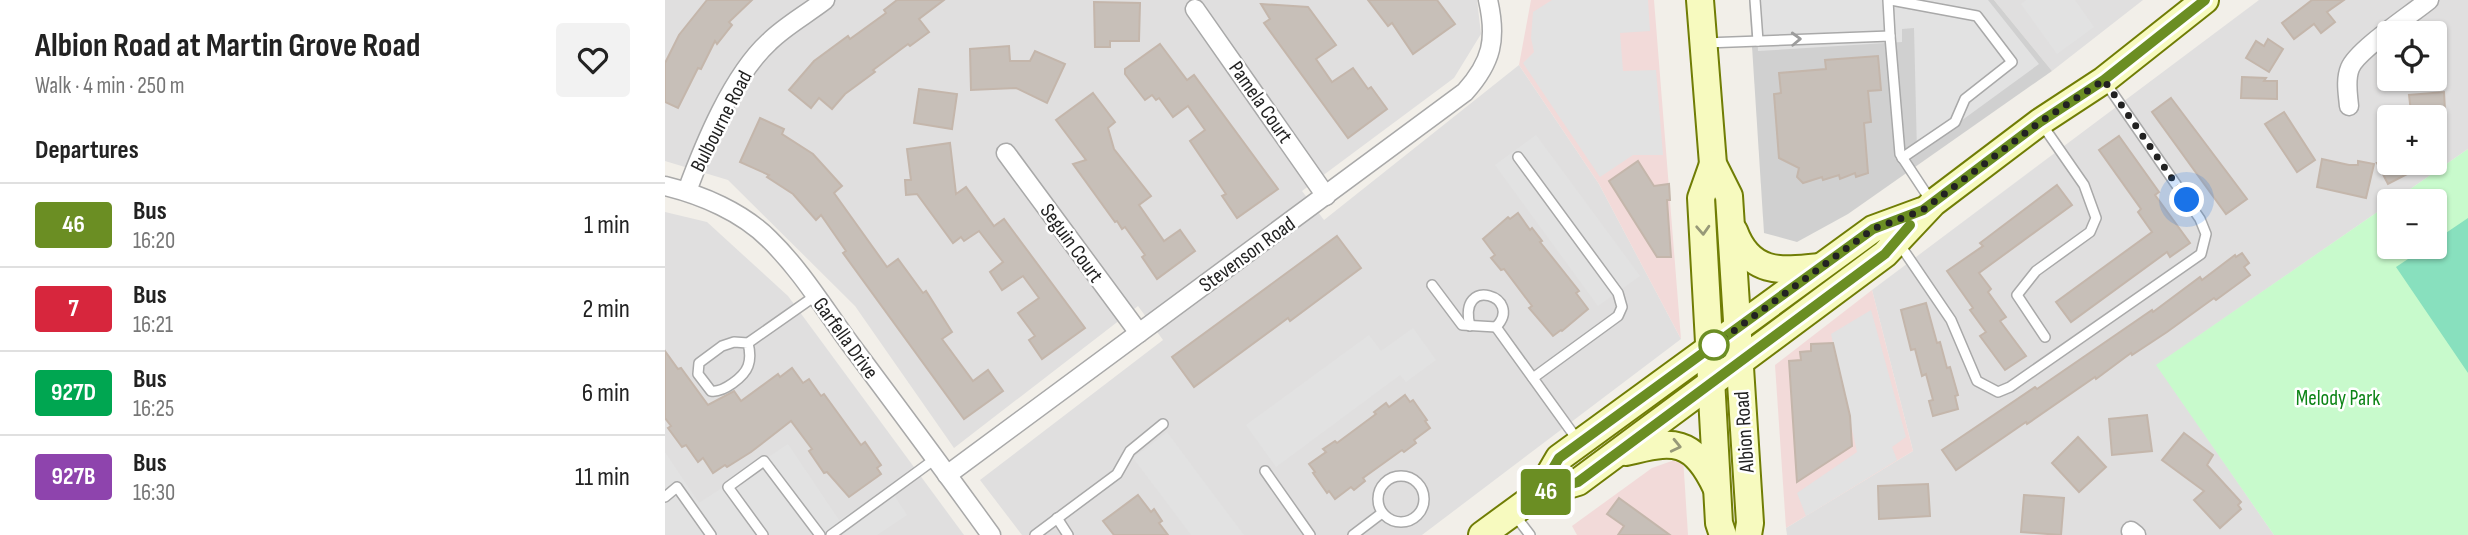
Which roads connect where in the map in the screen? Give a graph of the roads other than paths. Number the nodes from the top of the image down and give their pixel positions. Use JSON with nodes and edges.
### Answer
{"nodes":[{"id":1,"x":825,"y":0,"type":"edge"},
{"id":2,"x":1488,"y":0,"type":"edge"},
{"id":3,"x":1700,"y":0,"type":"edge"},
{"id":4,"x":1755,"y":0,"type":"edge"},
{"id":5,"x":1889,"y":0,"type":"edge"},
{"id":6,"x":2205,"y":0,"type":"edge"},
{"id":7,"x":2429,"y":0,"type":"edge"},
{"id":8,"x":1195,"y":9,"type":"dead end"},
{"id":9,"x":1890,"y":36,"type":"junction"},
{"id":10,"x":1758,"y":41,"type":"junction"},
{"id":11,"x":1703,"y":43,"type":"junction"},
{"id":12,"x":2104,"y":80,"type":"junction"},
{"id":13,"x":2349,"y":106,"type":"dead end"},
{"id":14,"x":2040,"y":122,"type":"junction"},
{"id":15,"x":1006,"y":153,"type":"dead end"},
{"id":16,"x":1518,"y":157,"type":"dead end"},
{"id":17,"x":1902,"y":158,"type":"junction"},
{"id":18,"x":1713,"y":164,"type":"junction"},
{"id":19,"x":665,"y":186,"type":"edge"},
{"id":20,"x":687,"y":191,"type":"junction"},
{"id":21,"x":1326,"y":195,"type":"junction"},
{"id":22,"x":1928,"y":206,"type":"junction"},
{"id":23,"x":1731,"y":223,"type":"junction"},
{"id":24,"x":1898,"y":240,"type":"junction"},
{"id":25,"x":1821,"y":267,"type":"junction"},
{"id":26,"x":1431,"y":285,"type":"dead end"},
{"id":27,"x":815,"y":296,"type":"junction"},
{"id":28,"x":1470,"y":326,"type":"junction"},
{"id":29,"x":1496,"y":327,"type":"junction"},
{"id":30,"x":1737,"y":328,"type":"junction"},
{"id":31,"x":1139,"y":334,"type":"junction"},
{"id":32,"x":2045,"y":337,"type":"dead end"},
{"id":33,"x":748,"y":343,"type":"junction"},
{"id":34,"x":1709,"y":349,"type":"junction"},
{"id":35,"x":1739,"y":362,"type":"junction"},
{"id":36,"x":1533,"y":378,"type":"junction"},
{"id":37,"x":1711,"y":383,"type":"junction"},
{"id":38,"x":1163,"y":424,"type":"dead end"},
{"id":39,"x":1580,"y":442,"type":"junction"},
{"id":40,"x":1614,"y":455,"type":"junction"},
{"id":41,"x":935,"y":459,"type":"junction"},
{"id":42,"x":1265,"y":471,"type":"dead end"},
{"id":43,"x":947,"y":475,"type":"junction"},
{"id":44,"x":1717,"y":489,"type":"junction"},
{"id":45,"x":1538,"y":494,"type":"junction"},
{"id":46,"x":665,"y":497,"type":"edge"},
{"id":47,"x":1513,"y":512,"type":"junction"},
{"id":48,"x":1382,"y":513,"type":"junction"},
{"id":49,"x":1056,"y":518,"type":"junction"},
{"id":50,"x":711,"y":535,"type":"edge"},
{"id":51,"x":763,"y":535,"type":"edge"},
{"id":52,"x":820,"y":535,"type":"edge"},
{"id":53,"x":831,"y":535,"type":"edge"},
{"id":54,"x":991,"y":535,"type":"edge"},
{"id":55,"x":1035,"y":535,"type":"edge"},
{"id":56,"x":1068,"y":535,"type":"edge"},
{"id":57,"x":1310,"y":535,"type":"edge"},
{"id":58,"x":1353,"y":535,"type":"edge"},
{"id":59,"x":1482,"y":535,"type":"edge"},
{"id":60,"x":1530,"y":535,"type":"edge"},
{"id":61,"x":1723,"y":535,"type":"edge"},
{"id":62,"x":1748,"y":535,"type":"edge"}],
"edges":[{"from":1,"to":20,"type":"street","name":"Bulbourne Road"},
{"from":2,"to":21,"type":"street","name":"Stevenson Road"},
{"from":3,"to":11,"type":"main road","name":"Albion Road"},
{"from":4,"to":10,"type":"lane"},
{"from":5,"to":9,"type":"lane"},
{"from":5,"to":17,"type":"lane"},
{"from":6,"to":12,"type":"main road"},
{"from":7,"to":13,"type":"street"},
{"from":8,"to":21,"type":"street","name":"Pamela Court"},
{"from":10,"to":9,"type":"lane","one_way":true},
{"from":9,"to":17,"type":"lane"},
{"from":10,"to":11,"type":"lane"},
{"from":11,"to":18,"type":"main road","name":"Albion Road"},
{"from":12,"to":14,"type":"main road"},
{"from":12,"to":24,"type":"lane"},
{"from":14,"to":22,"type":"main road"},
{"from":14,"to":32,"type":"lane"},
{"from":15,"to":31,"type":"street","name":"Seguin Court"},
{"from":16,"to":36,"type":"lane"},
{"from":17,"to":22,"type":"lane"},
{"from":18,"to":23,"type":"main road","name":"Albion Road"},
{"from":18,"to":34,"type":"main road","name":"Albion Road","one_way":true},
{"from":19,"to":20,"type":"street","name":"Garfella Drive"},
{"from":20,"to":27,"type":"street","name":"Garfella Drive"},
{"from":21,"to":31,"type":"street","name":"Stevenson Road"},
{"from":22,"to":24,"type":"main road"},
{"from":22,"to":25,"type":"main road"},
{"from":23,"to":25,"type":"main road"},
{"from":23,"to":30,"type":"main road","name":"Albion Road"},
{"from":24,"to":35,"type":"main road"},
{"from":25,"to":30,"type":"main road"},
{"from":26,"to":28,"type":"lane"},
{"from":27,"to":33,"type":"lane"},
{"from":27,"to":41,"type":"street","name":"Garfella Drive"},
{"from":28,"to":29,"type":"lane"},
{"from":28,"to":29,"type":"lane"},
{"from":29,"to":36,"type":"lane"},
{"from":30,"to":34,"type":"main road"},
{"from":30,"to":35,"type":"main road","name":"Albion Road"},
{"from":31,"to":43,"type":"street","name":"Stevenson Road"},
{"from":33,"to":33,"type":"lane"},
{"from":34,"to":37,"type":"main road","name":"Albion Road"},
{"from":34,"to":39,"type":"main road"},
{"from":35,"to":37,"type":"main road"},
{"from":35,"to":62,"type":"main road","name":"Albion Road"},
{"from":36,"to":39,"type":"lane"},
{"from":37,"to":40,"type":"main road"},
{"from":37,"to":44,"type":"main road","name":"Albion Road"},
{"from":38,"to":49,"type":"lane"},
{"from":39,"to":45,"type":"main road"},
{"from":40,"to":44,"type":"main road","one_way":true},
{"from":40,"to":45,"type":"main road"},
{"from":41,"to":43,"type":"street","name":"Garfella Drive"},
{"from":41,"to":53,"type":"lane"},
{"from":42,"to":57,"type":"lane"},
{"from":43,"to":54,"type":"street","name":"Garfella Drive"},
{"from":44,"to":61,"type":"main road","name":"Albion Road"},
{"from":45,"to":47,"type":"main road"},
{"from":46,"to":50,"type":"lane"},
{"from":47,"to":59,"type":"main road"},
{"from":47,"to":60,"type":"lane"},
{"from":48,"to":48,"type":"lane"},
{"from":48,"to":58,"type":"lane"},
{"from":49,"to":55,"type":"lane"},
{"from":49,"to":56,"type":"lane"},
{"from":51,"to":52,"type":"lane"}]}
